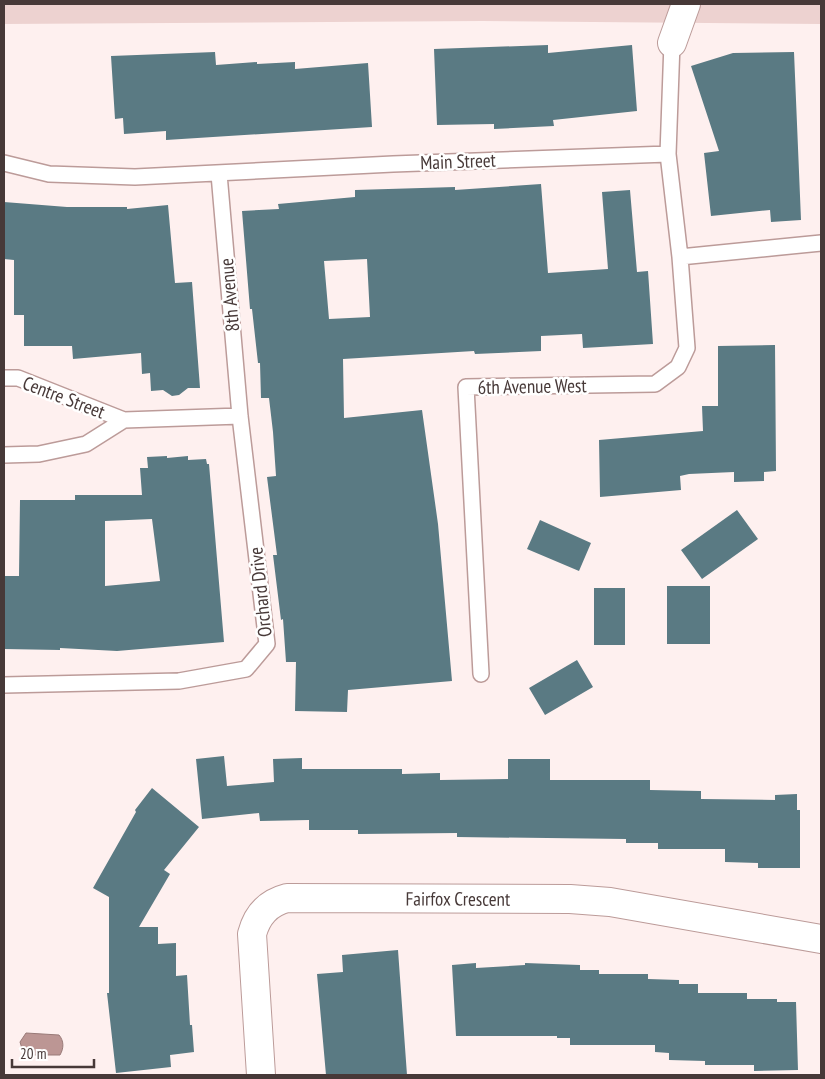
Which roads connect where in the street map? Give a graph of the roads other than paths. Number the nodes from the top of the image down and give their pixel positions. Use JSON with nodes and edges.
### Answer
{"nodes":[{"id":1,"x":686,"y":4,"type":"edge"},
{"id":2,"x":672,"y":43,"type":"joint"},
{"id":3,"x":668,"y":154,"type":"junction"},
{"id":4,"x":4,"y":163,"type":"edge"},
{"id":5,"x":218,"y":174,"type":"junction"},
{"id":6,"x":821,"y":243,"type":"edge"},
{"id":7,"x":680,"y":257,"type":"junction"},
{"id":8,"x":4,"y":378,"type":"edge"},
{"id":9,"x":240,"y":416,"type":"junction"},
{"id":10,"x":124,"y":420,"type":"junction"},
{"id":11,"x":4,"y":455,"type":"edge"},
{"id":12,"x":481,"y":674,"type":"dead end"},
{"id":13,"x":4,"y":685,"type":"edge"},
{"id":14,"x":821,"y":939,"type":"edge"},
{"id":15,"x":261,"y":1075,"type":"edge"}],
"edges":[{"from":1,"to":2,"type":"street"},
{"from":2,"to":3,"type":"lane"},
{"from":3,"to":5,"type":"lane","name":"Main Street"},
{"from":3,"to":7,"type":"lane"},
{"from":4,"to":5,"type":"lane","name":"Main Street"},
{"from":5,"to":9,"type":"lane","name":"8th Avenue"},
{"from":6,"to":7,"type":"lane"},
{"from":7,"to":12,"type":"lane","name":"6th Avenue West"},
{"from":8,"to":10,"type":"lane","name":"Centre Street"},
{"from":9,"to":10,"type":"lane","name":"Centre Street"},
{"from":9,"to":13,"type":"lane","name":"Orchard Drive"},
{"from":10,"to":11,"type":"lane","name":"Centre Street"},
{"from":14,"to":15,"type":"street","name":"Fairfox Crescent"}]}
